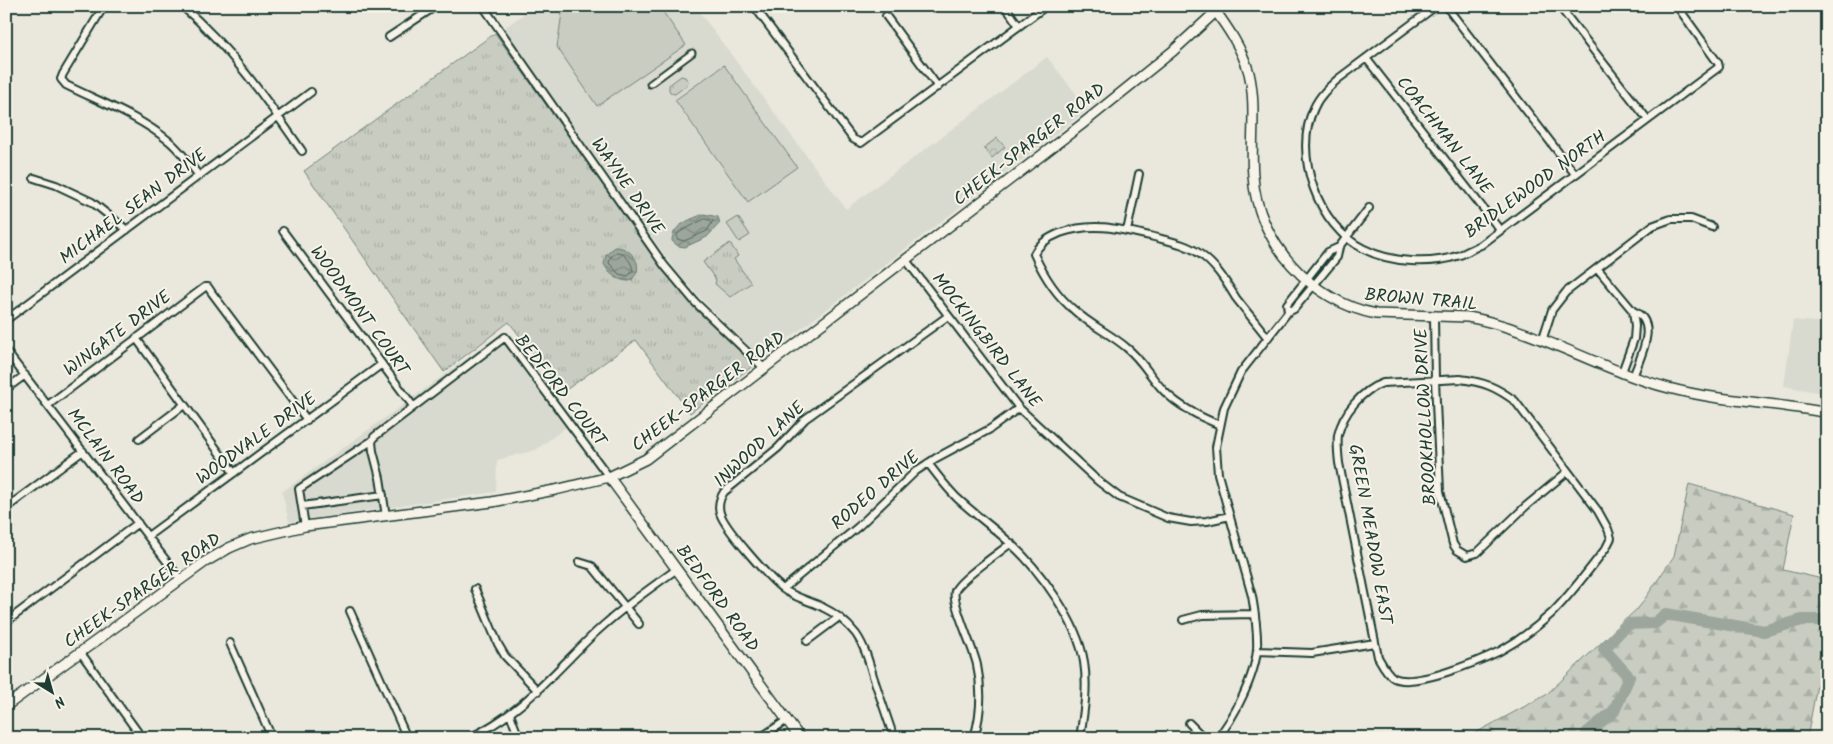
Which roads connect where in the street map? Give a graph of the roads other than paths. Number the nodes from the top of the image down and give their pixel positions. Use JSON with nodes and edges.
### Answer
{"nodes":[{"id":1,"x":104,"y":6,"type":"edge"},
{"id":2,"x":182,"y":6,"type":"edge"},
{"id":3,"x":436,"y":6,"type":"edge"},
{"id":4,"x":483,"y":6,"type":"edge"},
{"id":5,"x":754,"y":6,"type":"edge"},
{"id":6,"x":1004,"y":6,"type":"edge"},
{"id":7,"x":1046,"y":6,"type":"edge"},
{"id":8,"x":1436,"y":6,"type":"edge"},
{"id":9,"x":1446,"y":6,"type":"edge"},
{"id":10,"x":1559,"y":6,"type":"edge"},
{"id":11,"x":1677,"y":6,"type":"edge"},
{"id":12,"x":1217,"y":8,"type":"edge"},
{"id":13,"x":886,"y":16,"type":"dead end"},
{"id":14,"x":1019,"y":26,"type":"junction"},
{"id":15,"x":390,"y":38,"type":"dead end"},
{"id":16,"x":692,"y":53,"type":"dead end"},
{"id":17,"x":1366,"y":58,"type":"junction"},
{"id":18,"x":650,"y":84,"type":"dead end"},
{"id":19,"x":938,"y":87,"type":"junction"},
{"id":20,"x":311,"y":92,"type":"dead end"},
{"id":21,"x":278,"y":117,"type":"junction"},
{"id":22,"x":1648,"y":120,"type":"junction"},
{"id":23,"x":302,"y":151,"type":"dead end"},
{"id":24,"x":1139,"y":174,"type":"dead end"},
{"id":25,"x":1575,"y":174,"type":"junction"},
{"id":26,"x":199,"y":176,"type":"junction"},
{"id":27,"x":34,"y":178,"type":"dead end"},
{"id":28,"x":1369,"y":208,"type":"dead end"},
{"id":29,"x":1712,"y":226,"type":"dead end"},
{"id":30,"x":127,"y":230,"type":"junction"},
{"id":31,"x":1500,"y":230,"type":"junction"},
{"id":32,"x":1127,"y":231,"type":"junction"},
{"id":33,"x":283,"y":232,"type":"dead end"},
{"id":34,"x":1346,"y":238,"type":"junction"},
{"id":35,"x":1339,"y":247,"type":"junction"},
{"id":36,"x":906,"y":260,"type":"junction"},
{"id":37,"x":1597,"y":268,"type":"junction"},
{"id":38,"x":1306,"y":279,"type":"junction"},
{"id":39,"x":1314,"y":286,"type":"junction"},
{"id":40,"x":1633,"y":311,"type":"junction"},
{"id":41,"x":1288,"y":312,"type":"junction"},
{"id":42,"x":948,"y":316,"type":"junction"},
{"id":43,"x":1434,"y":317,"type":"junction"},
{"id":44,"x":6,"y":320,"type":"edge"},
{"id":45,"x":1267,"y":337,"type":"junction"},
{"id":46,"x":136,"y":338,"type":"junction"},
{"id":47,"x":1542,"y":341,"type":"junction"},
{"id":48,"x":6,"y":351,"type":"edge"},
{"id":49,"x":382,"y":364,"type":"junction"},
{"id":50,"x":765,"y":369,"type":"junction"},
{"id":51,"x":1622,"y":372,"type":"junction"},
{"id":52,"x":25,"y":375,"type":"junction"},
{"id":53,"x":1633,"y":376,"type":"junction"},
{"id":54,"x":1435,"y":380,"type":"junction"},
{"id":55,"x":6,"y":389,"type":"edge"},
{"id":56,"x":48,"y":405,"type":"junction"},
{"id":57,"x":184,"y":405,"type":"junction"},
{"id":58,"x":413,"y":406,"type":"junction"},
{"id":59,"x":1019,"y":408,"type":"junction"},
{"id":60,"x":1827,"y":413,"type":"edge"},
{"id":61,"x":306,"y":420,"type":"junction"},
{"id":62,"x":1220,"y":425,"type":"junction"},
{"id":63,"x":139,"y":439,"type":"dead end"},
{"id":64,"x":373,"y":440,"type":"junction"},
{"id":65,"x":82,"y":451,"type":"junction"},
{"id":66,"x":928,"y":463,"type":"junction"},
{"id":67,"x":1567,"y":472,"type":"junction"},
{"id":68,"x":234,"y":473,"type":"junction"},
{"id":69,"x":609,"y":477,"type":"junction"},
{"id":70,"x":383,"y":495,"type":"junction"},
{"id":71,"x":302,"y":506,"type":"junction"},
{"id":72,"x":6,"y":508,"type":"edge"},
{"id":73,"x":386,"y":516,"type":"junction"},
{"id":74,"x":1230,"y":516,"type":"junction"},
{"id":75,"x":138,"y":523,"type":"junction"},
{"id":76,"x":305,"y":526,"type":"junction"},
{"id":77,"x":148,"y":536,"type":"junction"},
{"id":78,"x":1011,"y":543,"type":"junction"},
{"id":79,"x":579,"y":562,"type":"dead end"},
{"id":80,"x":677,"y":569,"type":"junction"},
{"id":81,"x":181,"y":580,"type":"junction"},
{"id":82,"x":475,"y":589,"type":"dead end"},
{"id":83,"x":783,"y":589,"type":"junction"},
{"id":84,"x":625,"y":606,"type":"junction"},
{"id":85,"x":350,"y":611,"type":"dead end"},
{"id":86,"x":1255,"y":614,"type":"junction"},
{"id":87,"x":839,"y":617,"type":"junction"},
{"id":88,"x":1183,"y":620,"type":"dead end"},
{"id":89,"x":6,"y":622,"type":"edge"},
{"id":90,"x":639,"y":624,"type":"dead end"},
{"id":91,"x":807,"y":641,"type":"dead end"},
{"id":92,"x":230,"y":643,"type":"dead end"},
{"id":93,"x":1375,"y":643,"type":"junction"},
{"id":94,"x":1257,"y":651,"type":"junction"},
{"id":95,"x":81,"y":653,"type":"junction"},
{"id":96,"x":538,"y":691,"type":"junction"},
{"id":97,"x":6,"y":706,"type":"edge"},
{"id":98,"x":510,"y":714,"type":"junction"},
{"id":99,"x":787,"y":720,"type":"junction"},
{"id":100,"x":1189,"y":723,"type":"dead end"},
{"id":101,"x":1222,"y":736,"type":"edge"},
{"id":102,"x":142,"y":738,"type":"edge"},
{"id":103,"x":272,"y":738,"type":"edge"},
{"id":104,"x":407,"y":738,"type":"edge"},
{"id":105,"x":469,"y":738,"type":"edge"},
{"id":106,"x":519,"y":738,"type":"edge"},
{"id":107,"x":760,"y":738,"type":"edge"},
{"id":108,"x":800,"y":738,"type":"edge"},
{"id":109,"x":894,"y":738,"type":"edge"},
{"id":110,"x":974,"y":738,"type":"edge"},
{"id":111,"x":1080,"y":738,"type":"edge"},
{"id":112,"x":1204,"y":738,"type":"edge"}],
"edges":[{"from":1,"to":26,"type":"street"},
{"from":2,"to":21,"type":"street"},
{"from":3,"to":15,"type":"street"},
{"from":4,"to":50,"type":"street","name":"WAYNE DRIVE"},
{"from":5,"to":19,"type":"street"},
{"from":6,"to":14,"type":"street"},
{"from":7,"to":14,"type":"street"},
{"from":8,"to":17,"type":"street","name":"BRIDLEWOOD NORTH"},
{"from":9,"to":25,"type":"street"},
{"from":10,"to":22,"type":"street"},
{"from":11,"to":22,"type":"street","name":"BRIDLEWOOD NORTH"},
{"from":12,"to":36,"type":"main road","name":"CHEEK-SPARGER ROAD"},
{"from":12,"to":38,"type":"main road","name":"BROWN TRAIL"},
{"from":13,"to":19,"type":"street"},
{"from":14,"to":19,"type":"street"},
{"from":16,"to":18,"type":"street"},
{"from":17,"to":31,"type":"street","name":"COACHMAN LANE"},
{"from":17,"to":34,"type":"street","name":"BRIDLEWOOD NORTH"},
{"from":20,"to":21,"type":"street","name":"MICHAEL SEAN DRIVE"},
{"from":21,"to":23,"type":"street"},
{"from":21,"to":26,"type":"street","name":"MICHAEL SEAN DRIVE"},
{"from":22,"to":25,"type":"street","name":"BRIDLEWOOD NORTH"},
{"from":24,"to":32,"type":"street"},
{"from":25,"to":31,"type":"street","name":"BRIDLEWOOD NORTH"},
{"from":26,"to":30,"type":"street","name":"MICHAEL SEAN DRIVE"},
{"from":27,"to":30,"type":"street"},
{"from":28,"to":34,"type":"street"},
{"from":29,"to":37,"type":"street"},
{"from":30,"to":44,"type":"street","name":"MICHAEL SEAN DRIVE"},
{"from":31,"to":34,"type":"street","name":"BRIDLEWOOD NORTH"},
{"from":32,"to":45,"type":"street"},
{"from":32,"to":62,"type":"street"},
{"from":33,"to":49,"type":"street","name":"WOODMONT COURT"},
{"from":34,"to":35,"type":"street"},
{"from":35,"to":38,"type":"street"},
{"from":35,"to":39,"type":"street"},
{"from":36,"to":42,"type":"street","name":"MOCKINGBIRD LANE"},
{"from":36,"to":50,"type":"main road","name":"CHEEK-SPARGER ROAD"},
{"from":37,"to":40,"type":"street"},
{"from":37,"to":47,"type":"street"},
{"from":38,"to":39,"type":"main road","name":"BROWN TRAIL"},
{"from":38,"to":41,"type":"street"},
{"from":39,"to":41,"type":"street"},
{"from":39,"to":43,"type":"main road","name":"BROWN TRAIL"},
{"from":40,"to":51,"type":"street"},
{"from":40,"to":53,"type":"street"},
{"from":41,"to":45,"type":"street"},
{"from":42,"to":59,"type":"street","name":"MOCKINGBIRD LANE"},
{"from":42,"to":83,"type":"street","name":"INWOOD LANE"},
{"from":43,"to":47,"type":"main road","name":"BROWN TRAIL"},
{"from":43,"to":54,"type":"street","name":"BROOKHOLLOW DRIVE"},
{"from":45,"to":62,"type":"street"},
{"from":46,"to":56,"type":"street","name":"WINGATE DRIVE"},
{"from":46,"to":57,"type":"street"},
{"from":46,"to":61,"type":"street","name":"WINGATE DRIVE"},
{"from":47,"to":51,"type":"main road","name":"BROWN TRAIL"},
{"from":48,"to":52,"type":"street","name":"MCLAIN ROAD"},
{"from":49,"to":58,"type":"street","name":"WOODMONT COURT"},
{"from":49,"to":61,"type":"street","name":"WOODVALE DRIVE"},
{"from":50,"to":69,"type":"main road","name":"CHEEK-SPARGER ROAD"},
{"from":51,"to":53,"type":"main road","name":"BROWN TRAIL"},
{"from":52,"to":55,"type":"street"},
{"from":52,"to":56,"type":"street","name":"MCLAIN ROAD"},
{"from":53,"to":60,"type":"main road","name":"BROWN TRAIL"},
{"from":54,"to":67,"type":"street","name":"GREEN MEADOW EAST"},
{"from":54,"to":67,"type":"street","name":"BROOKHOLLOW DRIVE"},
{"from":54,"to":93,"type":"street","name":"GREEN MEADOW EAST"},
{"from":56,"to":65,"type":"street","name":"MCLAIN ROAD"},
{"from":57,"to":63,"type":"street"},
{"from":57,"to":68,"type":"street"},
{"from":58,"to":64,"type":"street"},
{"from":58,"to":69,"type":"street","name":"BEDFORD COURT"},
{"from":59,"to":66,"type":"street","name":"RODEO DRIVE"},
{"from":59,"to":74,"type":"street","name":"MOCKINGBIRD LANE"},
{"from":61,"to":68,"type":"street","name":"WOODVALE DRIVE"},
{"from":62,"to":74,"type":"street"},
{"from":64,"to":70,"type":"street"},
{"from":64,"to":71,"type":"street"},
{"from":65,"to":72,"type":"street"},
{"from":65,"to":75,"type":"street","name":"MCLAIN ROAD"},
{"from":66,"to":78,"type":"street"},
{"from":66,"to":83,"type":"street","name":"RODEO DRIVE"},
{"from":67,"to":93,"type":"street","name":"GREEN MEADOW EAST"},
{"from":68,"to":77,"type":"street","name":"WOODVALE DRIVE"},
{"from":69,"to":73,"type":"main road","name":"CHEEK-SPARGER ROAD"},
{"from":69,"to":80,"type":"main road","name":"BEDFORD ROAD"},
{"from":70,"to":71,"type":"street"},
{"from":70,"to":73,"type":"street"},
{"from":71,"to":76,"type":"street"},
{"from":73,"to":76,"type":"main road","name":"CHEEK-SPARGER ROAD"},
{"from":74,"to":86,"type":"street"},
{"from":75,"to":77,"type":"street","name":"MCLAIN ROAD"},
{"from":75,"to":89,"type":"street"},
{"from":76,"to":81,"type":"main road","name":"CHEEK-SPARGER ROAD"},
{"from":77,"to":81,"type":"street","name":"MCLAIN ROAD"},
{"from":78,"to":110,"type":"street"},
{"from":78,"to":111,"type":"street"},
{"from":79,"to":84,"type":"street"},
{"from":80,"to":84,"type":"street"},
{"from":80,"to":99,"type":"main road","name":"BEDFORD ROAD"},
{"from":81,"to":95,"type":"main road","name":"CHEEK-SPARGER ROAD"},
{"from":82,"to":96,"type":"street"},
{"from":83,"to":87,"type":"street","name":"INWOOD LANE"},
{"from":84,"to":90,"type":"street"},
{"from":84,"to":96,"type":"street"},
{"from":85,"to":104,"type":"street"},
{"from":86,"to":88,"type":"street"},
{"from":86,"to":94,"type":"street"},
{"from":87,"to":91,"type":"street"},
{"from":87,"to":109,"type":"street","name":"INWOOD LANE"},
{"from":92,"to":103,"type":"street"},
{"from":93,"to":94,"type":"street"},
{"from":94,"to":101,"type":"street"},
{"from":95,"to":97,"type":"main road","name":"CHEEK-SPARGER ROAD"},
{"from":95,"to":102,"type":"street"},
{"from":96,"to":98,"type":"street"},
{"from":98,"to":105,"type":"street"},
{"from":98,"to":106,"type":"street"},
{"from":99,"to":107,"type":"street"},
{"from":99,"to":108,"type":"main road","name":"BEDFORD ROAD"},
{"from":100,"to":112,"type":"street"}]}
